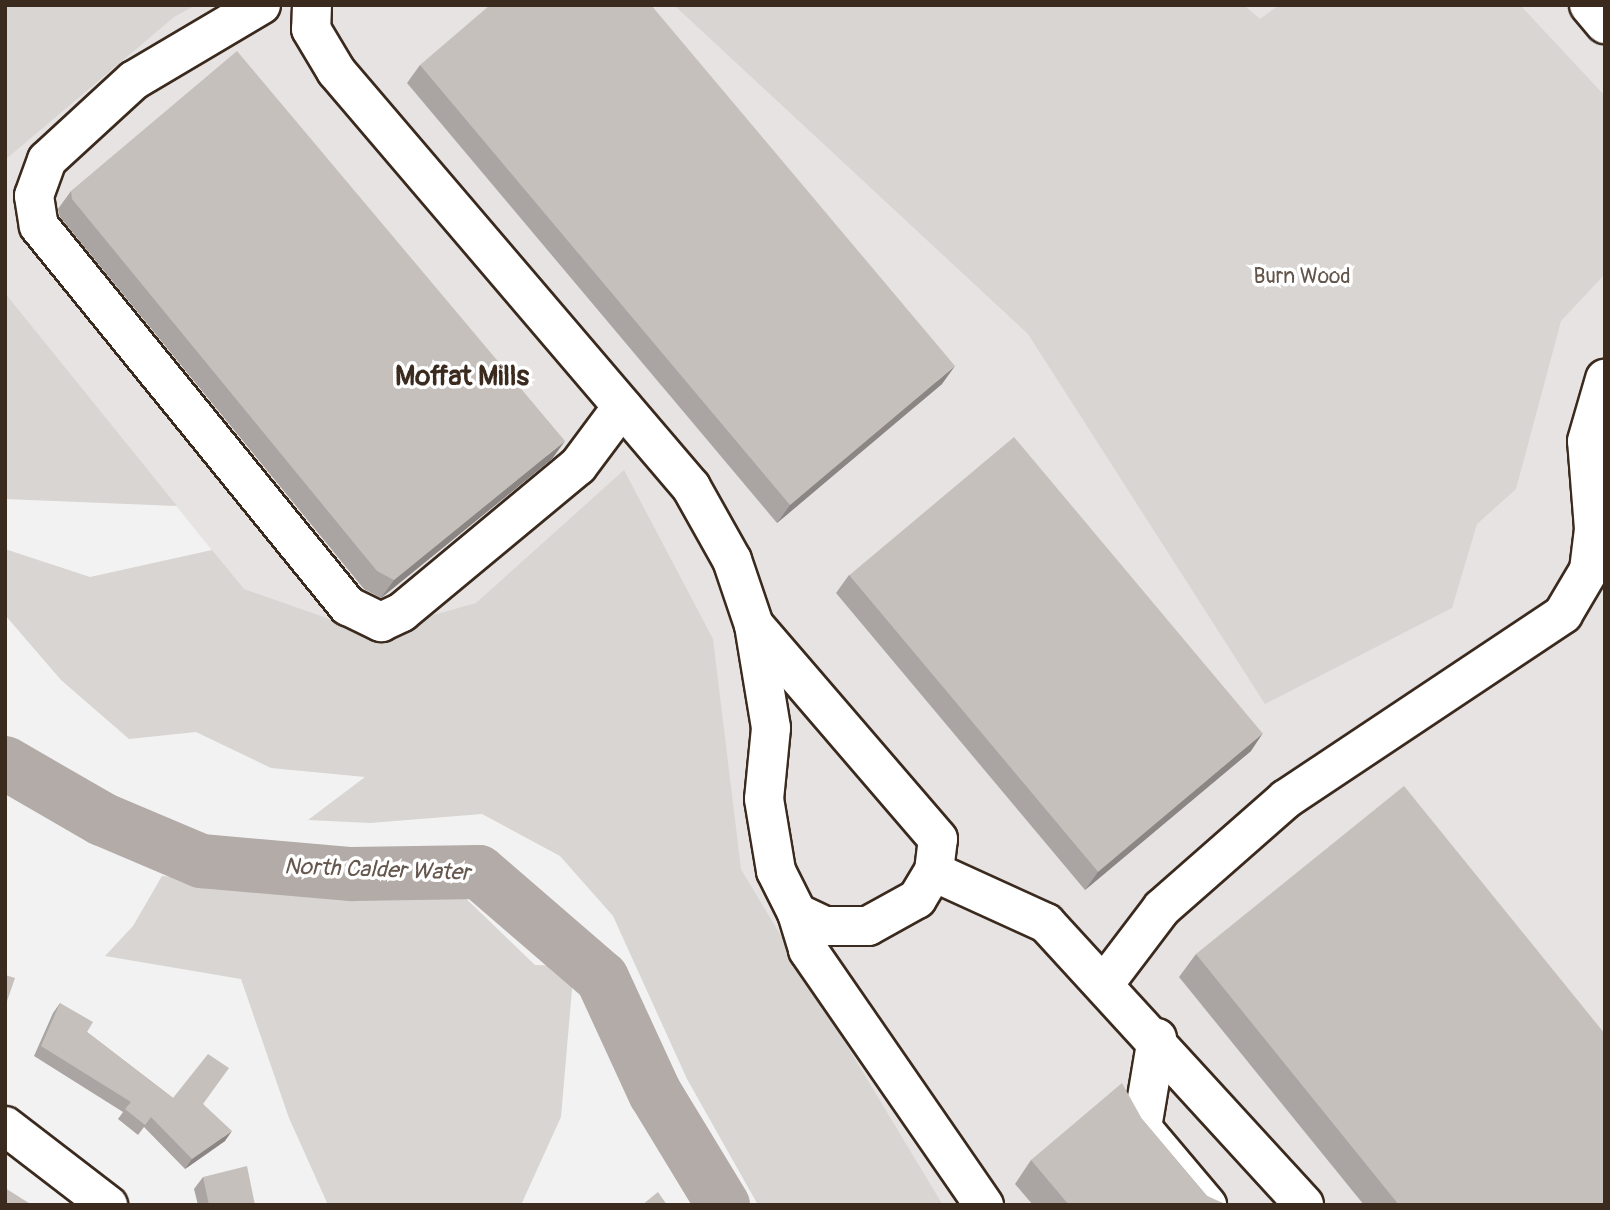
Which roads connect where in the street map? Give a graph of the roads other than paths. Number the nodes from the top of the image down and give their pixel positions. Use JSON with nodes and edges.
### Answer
{"nodes":[{"id":1,"x":261,"y":5,"type":"edge"},
{"id":2,"x":312,"y":5,"type":"edge"},
{"id":3,"x":1589,"y":5,"type":"edge"},
{"id":4,"x":1605,"y":24,"type":"edge"},
{"id":5,"x":1605,"y":379,"type":"edge"},
{"id":6,"x":622,"y":407,"type":"junction"},
{"id":7,"x":754,"y":625,"type":"junction"},
{"id":8,"x":934,"y":872,"type":"junction"},
{"id":9,"x":797,"y":913,"type":"junction"},
{"id":10,"x":1105,"y":983,"type":"junction"},
{"id":11,"x":1157,"y":1038,"type":"junction"},
{"id":12,"x":5,"y":1126,"type":"edge"},
{"id":13,"x":102,"y":1202,"type":"edge"},
{"id":14,"x":984,"y":1205,"type":"edge"},
{"id":15,"x":1207,"y":1205,"type":"edge"},
{"id":16,"x":1304,"y":1205,"type":"edge"}],
"edges":[{"from":1,"to":6,"type":"street"},
{"from":2,"to":6,"type":"street"},
{"from":3,"to":4,"type":"street"},
{"from":5,"to":10,"type":"street"},
{"from":6,"to":7,"type":"street"},
{"from":7,"to":8,"type":"street"},
{"from":7,"to":9,"type":"street"},
{"from":8,"to":9,"type":"street"},
{"from":8,"to":10,"type":"street"},
{"from":9,"to":14,"type":"street"},
{"from":10,"to":11,"type":"street"},
{"from":11,"to":15,"type":"street"},
{"from":11,"to":16,"type":"street"},
{"from":12,"to":13,"type":"street"}]}
